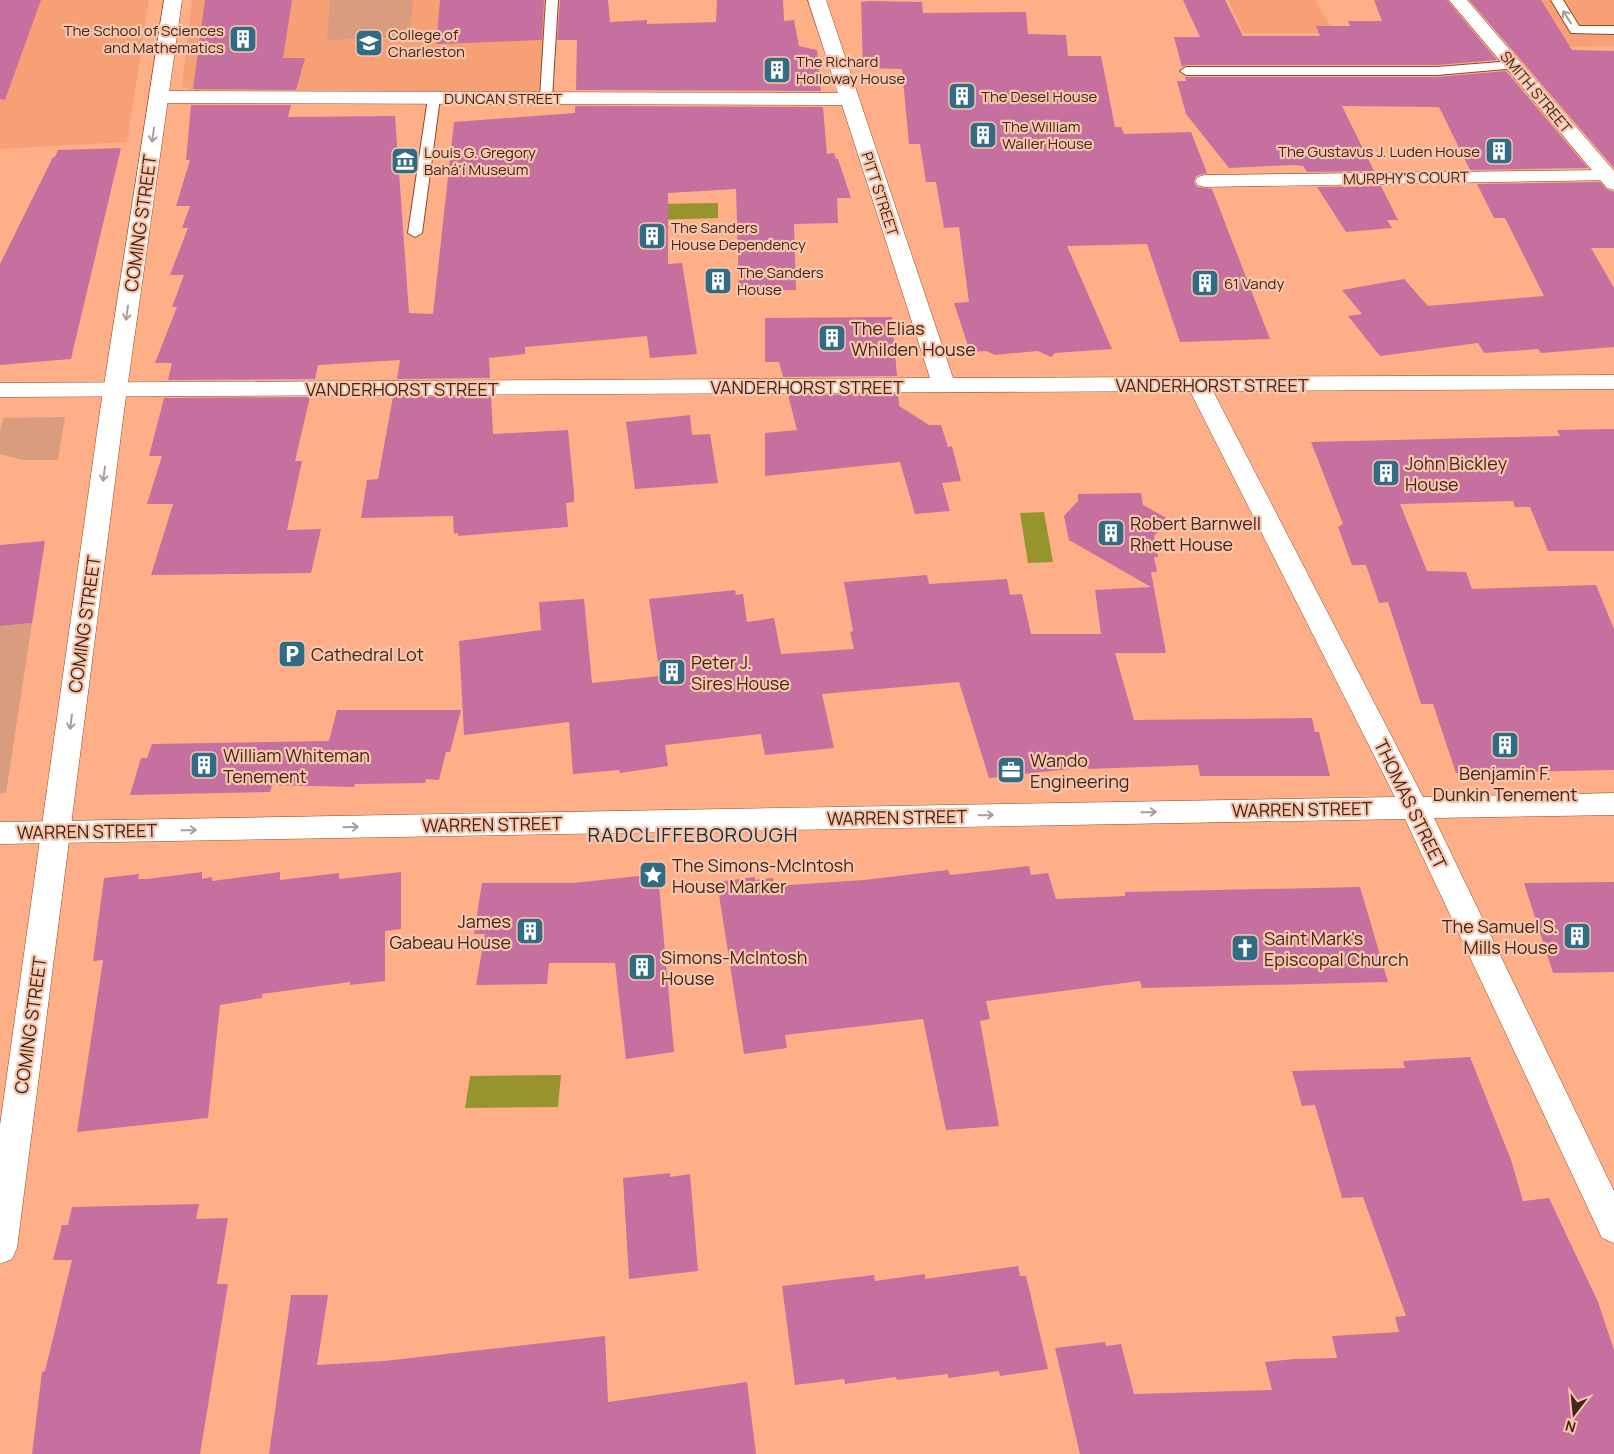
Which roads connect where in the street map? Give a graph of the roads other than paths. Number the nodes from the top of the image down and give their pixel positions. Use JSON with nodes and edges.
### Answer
{"nodes":[{"id":1,"x":173,"y":0,"type":"edge"},
{"id":2,"x":552,"y":0,"type":"edge"},
{"id":3,"x":817,"y":0,"type":"edge"},
{"id":4,"x":1458,"y":0,"type":"edge"},
{"id":5,"x":1557,"y":0,"type":"edge"},
{"id":6,"x":1614,"y":30,"type":"edge"},
{"id":7,"x":1513,"y":65,"type":"junction"},
{"id":8,"x":1186,"y":71,"type":"dead end"},
{"id":9,"x":158,"y":97,"type":"junction"},
{"id":10,"x":434,"y":98,"type":"junction"},
{"id":11,"x":546,"y":98,"type":"junction"},
{"id":12,"x":848,"y":99,"type":"junction"},
{"id":13,"x":1611,"y":180,"type":"edge"},
{"id":14,"x":1205,"y":181,"type":"dead end"},
{"id":15,"x":415,"y":233,"type":"dead end"},
{"id":16,"x":1614,"y":382,"type":"edge"},
{"id":17,"x":1198,"y":385,"type":"junction"},
{"id":18,"x":944,"y":387,"type":"junction"},
{"id":19,"x":0,"y":390,"type":"edge"},
{"id":20,"x":116,"y":390,"type":"junction"},
{"id":21,"x":1614,"y":804,"type":"edge"},
{"id":22,"x":1414,"y":807,"type":"junction"},
{"id":23,"x":0,"y":832,"type":"edge"},
{"id":24,"x":56,"y":832,"type":"junction"},
{"id":25,"x":1614,"y":1227,"type":"edge"},
{"id":26,"x":0,"y":1248,"type":"edge"}],
"edges":[{"from":1,"to":9,"type":"street","name":"COMING STREET"},
{"from":2,"to":11,"type":"lane"},
{"from":3,"to":12,"type":"street","name":"PITT STREET"},
{"from":4,"to":7,"type":"street","name":"SMITH STREET"},
{"from":6,"to":5,"type":"lane","one_way":true},
{"from":7,"to":8,"type":"lane"},
{"from":7,"to":13,"type":"street","name":"SMITH STREET"},
{"from":9,"to":10,"type":"street","name":"DUNCAN STREET"},
{"from":9,"to":20,"type":"street","name":"COMING STREET","one_way":true},
{"from":10,"to":11,"type":"street","name":"DUNCAN STREET"},
{"from":10,"to":15,"type":"lane"},
{"from":11,"to":12,"type":"street","name":"DUNCAN STREET"},
{"from":12,"to":18,"type":"street","name":"PITT STREET"},
{"from":13,"to":14,"type":"street","name":"MURPHY'S COURT"},
{"from":16,"to":17,"type":"street","name":"VANDERHORST STREET"},
{"from":17,"to":18,"type":"street","name":"VANDERHORST STREET"},
{"from":17,"to":22,"type":"street","name":"THOMAS STREET"},
{"from":18,"to":20,"type":"street","name":"VANDERHORST STREET"},
{"from":19,"to":20,"type":"street","name":"VANDERHORST STREET"},
{"from":20,"to":24,"type":"street","name":"COMING STREET","one_way":true},
{"from":21,"to":22,"type":"street","name":"WARREN STREET"},
{"from":24,"to":22,"type":"street","name":"WARREN STREET","one_way":true},
{"from":22,"to":25,"type":"street","name":"THOMAS STREET"},
{"from":23,"to":24,"type":"street","name":"WARREN STREET"},
{"from":24,"to":26,"type":"street","name":"COMING STREET"}]}
